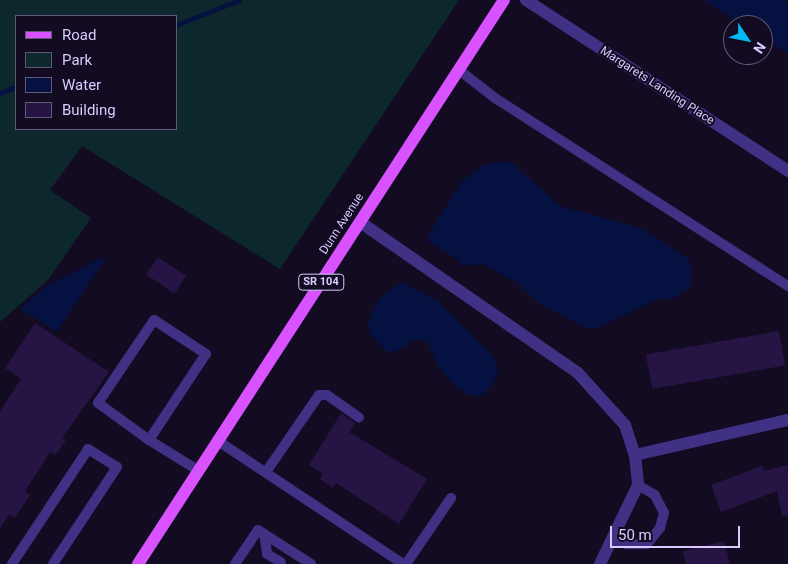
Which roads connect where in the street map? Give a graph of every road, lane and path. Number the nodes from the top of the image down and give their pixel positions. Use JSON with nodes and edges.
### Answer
{"nodes":[{"id":1,"x":504,"y":0,"type":"edge"},
{"id":2,"x":526,"y":0,"type":"edge"},
{"id":3,"x":459,"y":70,"type":"junction"},
{"id":4,"x":788,"y":172,"type":"edge"},
{"id":5,"x":360,"y":222,"type":"junction"},
{"id":6,"x":788,"y":286,"type":"edge"},
{"id":7,"x":359,"y":417,"type":"dead end"},
{"id":8,"x":788,"y":420,"type":"edge"},
{"id":9,"x":149,"y":440,"type":"junction"},
{"id":10,"x":218,"y":441,"type":"junction"},
{"id":11,"x":634,"y":455,"type":"junction"},
{"id":12,"x":199,"y":471,"type":"junction"},
{"id":13,"x":266,"y":472,"type":"junction"},
{"id":14,"x":638,"y":485,"type":"junction"},
{"id":15,"x":450,"y":498,"type":"dead end"},
{"id":16,"x":264,"y":534,"type":"junction"},
{"id":17,"x":612,"y":539,"type":"junction"},
{"id":18,"x":281,"y":562,"type":"dead end"},
{"id":19,"x":12,"y":564,"type":"edge"},
{"id":20,"x":54,"y":564,"type":"edge"},
{"id":21,"x":138,"y":564,"type":"edge"},
{"id":22,"x":235,"y":564,"type":"edge"},
{"id":23,"x":311,"y":564,"type":"edge"},
{"id":24,"x":405,"y":564,"type":"edge"},
{"id":25,"x":600,"y":564,"type":"edge"}],
"edges":[{"from":1,"to":3,"type":"main road","name":"Dunn Avenue","number":"SR 104"},
{"from":2,"to":4,"type":"street","name":"Margarets Landing Place"},
{"from":3,"to":5,"type":"main road","name":"Dunn Avenue","number":"SR 104"},
{"from":3,"to":6,"type":"lane"},
{"from":5,"to":10,"type":"main road","name":"Dunn Avenue","number":"SR 104"},
{"from":5,"to":11,"type":"street"},
{"from":7,"to":13,"type":"lane"},
{"from":8,"to":11,"type":"street"},
{"from":9,"to":9,"type":"lane"},
{"from":9,"to":12,"type":"lane"},
{"from":10,"to":12,"type":"main road","name":"Dunn Avenue","number":"SR 104"},
{"from":10,"to":13,"type":"lane"},
{"from":11,"to":14,"type":"street"},
{"from":12,"to":21,"type":"main road","name":"Dunn Avenue","number":"SR 104"},
{"from":13,"to":24,"type":"lane"},
{"from":14,"to":17,"type":"street"},
{"from":14,"to":17,"type":"lane"},
{"from":15,"to":24,"type":"lane"},
{"from":16,"to":18,"type":"lane"},
{"from":16,"to":22,"type":"lane"},
{"from":16,"to":23,"type":"lane"},
{"from":17,"to":25,"type":"street"},
{"from":19,"to":20,"type":"lane"}]}
